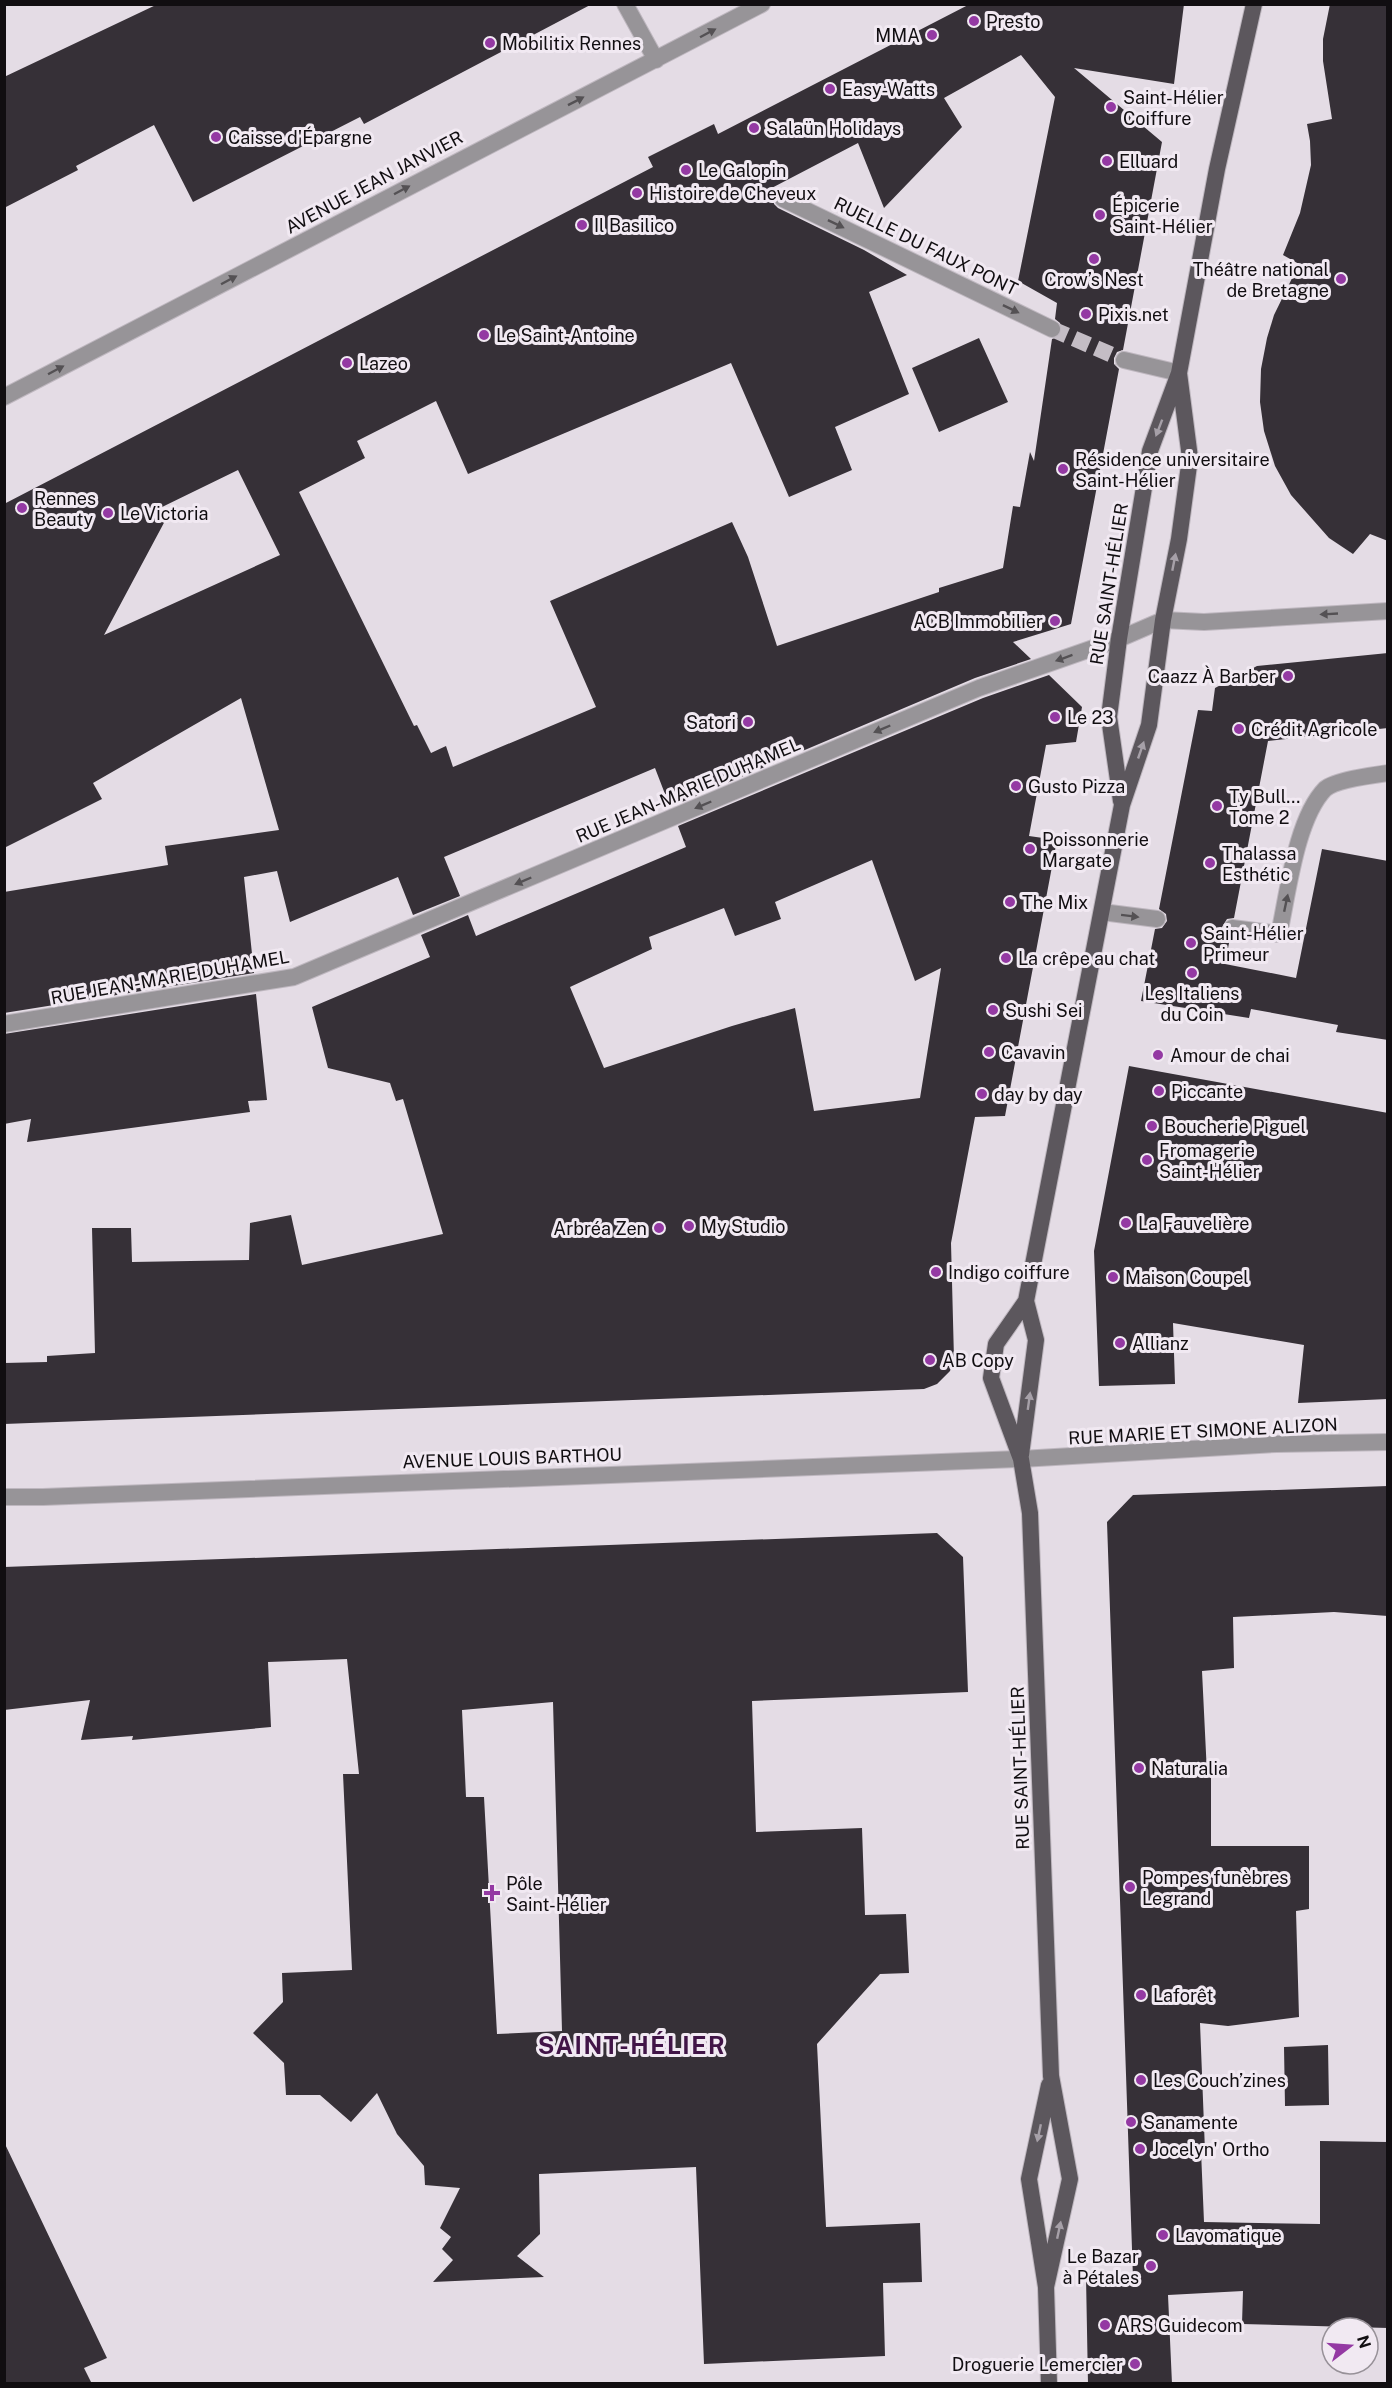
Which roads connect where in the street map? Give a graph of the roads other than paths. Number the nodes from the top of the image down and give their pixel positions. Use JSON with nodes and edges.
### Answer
{"nodes":[{"id":1,"x":626,"y":4,"type":"edge"},
{"id":2,"x":762,"y":4,"type":"edge"},
{"id":3,"x":1254,"y":4,"type":"edge"},
{"id":4,"x":656,"y":60,"type":"junction"},
{"id":5,"x":783,"y":199,"type":"dead end"},
{"id":6,"x":1052,"y":329,"type":"tunnel mouth"},
{"id":7,"x":1124,"y":360,"type":"tunnel mouth"},
{"id":8,"x":1179,"y":373,"type":"junction"},
{"id":9,"x":4,"y":397,"type":"edge"},
{"id":10,"x":1388,"y":611,"type":"edge"},
{"id":11,"x":1163,"y":620,"type":"junction"},
{"id":12,"x":1119,"y":639,"type":"junction"},
{"id":13,"x":1388,"y":773,"type":"edge"},
{"id":14,"x":1122,"y":805,"type":"junction"},
{"id":15,"x":1102,"y":912,"type":"junction"},
{"id":16,"x":1157,"y":919,"type":"dead end"},
{"id":17,"x":1232,"y":928,"type":"dead end"},
{"id":18,"x":4,"y":1024,"type":"edge"},
{"id":19,"x":1026,"y":1301,"type":"junction"},
{"id":20,"x":1388,"y":1442,"type":"edge"},
{"id":21,"x":1021,"y":1459,"type":"junction"},
{"id":22,"x":4,"y":1497,"type":"edge"},
{"id":23,"x":1051,"y":2076,"type":"junction"},
{"id":24,"x":1046,"y":2287,"type":"junction"},
{"id":25,"x":1049,"y":2384,"type":"edge"}],
"edges":[{"from":1,"to":4,"type":"street"},
{"from":4,"to":2,"type":"street","name":"AVENUE JEAN JANVIER","one_way":true},
{"from":3,"to":8,"type":"main road","name":"RUE SAINT-HÉLIER"},
{"from":9,"to":4,"type":"street","name":"AVENUE JEAN JANVIER","one_way":true},
{"from":5,"to":6,"type":"street","name":"RUELLE DU FAUX PONT","one_way":true},
{"from":7,"to":8,"type":"street"},
{"from":11,"to":8,"type":"main road","name":"RUE SAINT-HÉLIER","one_way":true},
{"from":8,"to":12,"type":"main road","name":"RUE SAINT-HÉLIER","one_way":true},
{"from":10,"to":11,"type":"street","name":"RUE JEAN-MARIE DUHAMEL","one_way":true},
{"from":11,"to":12,"type":"street","name":"RUE JEAN-MARIE DUHAMEL"},
{"from":14,"to":11,"type":"main road","name":"RUE SAINT-HÉLIER","one_way":true},
{"from":12,"to":14,"type":"main road","name":"RUE SAINT-HÉLIER"},
{"from":12,"to":18,"type":"street","name":"RUE JEAN-MARIE DUHAMEL","one_way":true},
{"from":17,"to":13,"type":"street","one_way":true},
{"from":14,"to":15,"type":"main road","name":"RUE SAINT-HÉLIER"},
{"from":15,"to":16,"type":"street","one_way":true},
{"from":15,"to":19,"type":"main road","name":"RUE SAINT-HÉLIER"},
{"from":21,"to":19,"type":"main road","name":"RUE SAINT-HÉLIER","one_way":true},
{"from":19,"to":21,"type":"main road","name":"RUE SAINT-HÉLIER"},
{"from":20,"to":21,"type":"street","name":"RUE MARIE ET SIMONE ALIZON"},
{"from":21,"to":22,"type":"street","name":"AVENUE LOUIS BARTHOU"},
{"from":21,"to":23,"type":"main road","name":"RUE SAINT-HÉLIER"},
{"from":23,"to":24,"type":"main road","name":"RUE SAINT-HÉLIER","one_way":true},
{"from":24,"to":23,"type":"main road","name":"RUE SAINT-HÉLIER","one_way":true},
{"from":24,"to":25,"type":"main road","name":"RUE SAINT-HÉLIER"}]}
